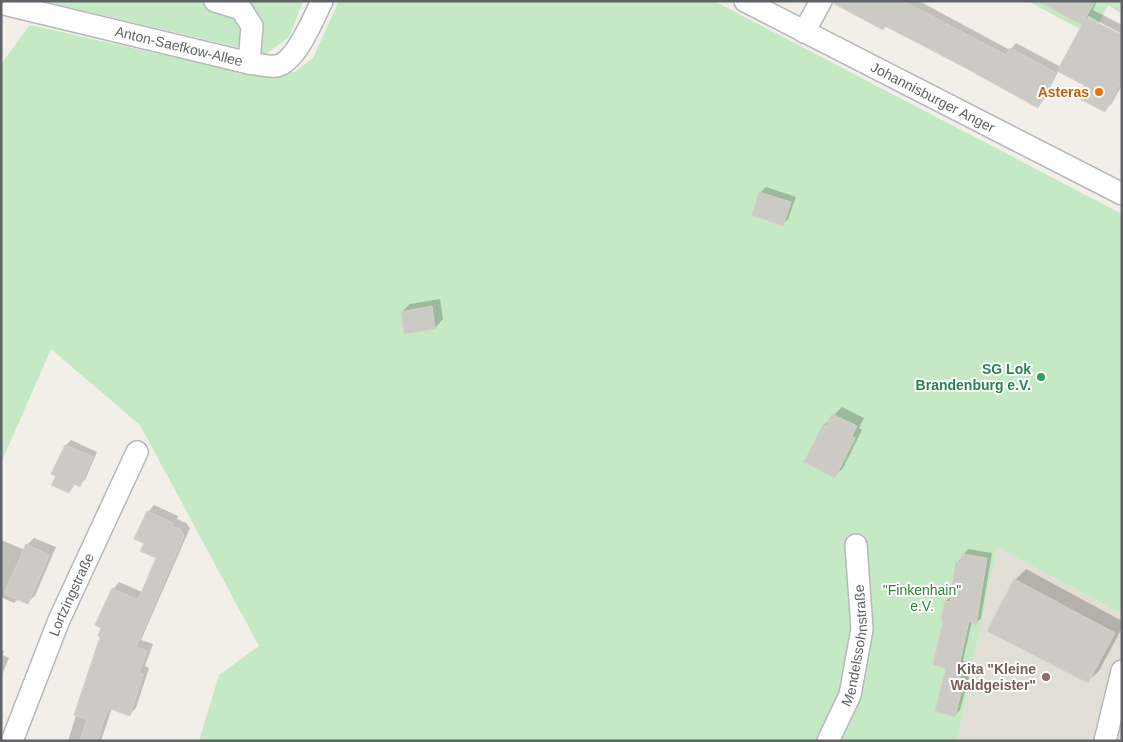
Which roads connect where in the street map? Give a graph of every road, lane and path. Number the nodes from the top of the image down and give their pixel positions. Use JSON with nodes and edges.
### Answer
{"nodes":[{"id":1,"x":215,"y":1,"type":"edge"},
{"id":2,"x":322,"y":1,"type":"edge"},
{"id":3,"x":745,"y":1,"type":"edge"},
{"id":4,"x":821,"y":1,"type":"edge"},
{"id":5,"x":4,"y":3,"type":"edge"},
{"id":6,"x":804,"y":32,"type":"junction"},
{"id":7,"x":249,"y":63,"type":"junction"},
{"id":8,"x":1122,"y":194,"type":"edge"},
{"id":9,"x":137,"y":452,"type":"dead end"},
{"id":10,"x":856,"y":546,"type":"dead end"},
{"id":11,"x":1122,"y":671,"type":"edge"},
{"id":12,"x":12,"y":741,"type":"edge"},
{"id":13,"x":828,"y":741,"type":"edge"},
{"id":14,"x":1105,"y":741,"type":"edge"}],
"edges":[{"from":1,"to":7,"type":"street"},
{"from":2,"to":7,"type":"street","name":"Anton-Saefkow-Allee"},
{"from":3,"to":6,"type":"street","name":"Johannisburger Anger"},
{"from":4,"to":6,"type":"street"},
{"from":5,"to":7,"type":"street","name":"Anton-Saefkow-Allee"},
{"from":6,"to":8,"type":"street","name":"Johannisburger Anger"},
{"from":9,"to":12,"type":"street","name":"Lortzingstraße"},
{"from":10,"to":13,"type":"street","name":"Mendelssohnstraße"},
{"from":11,"to":14,"type":"street"}]}
